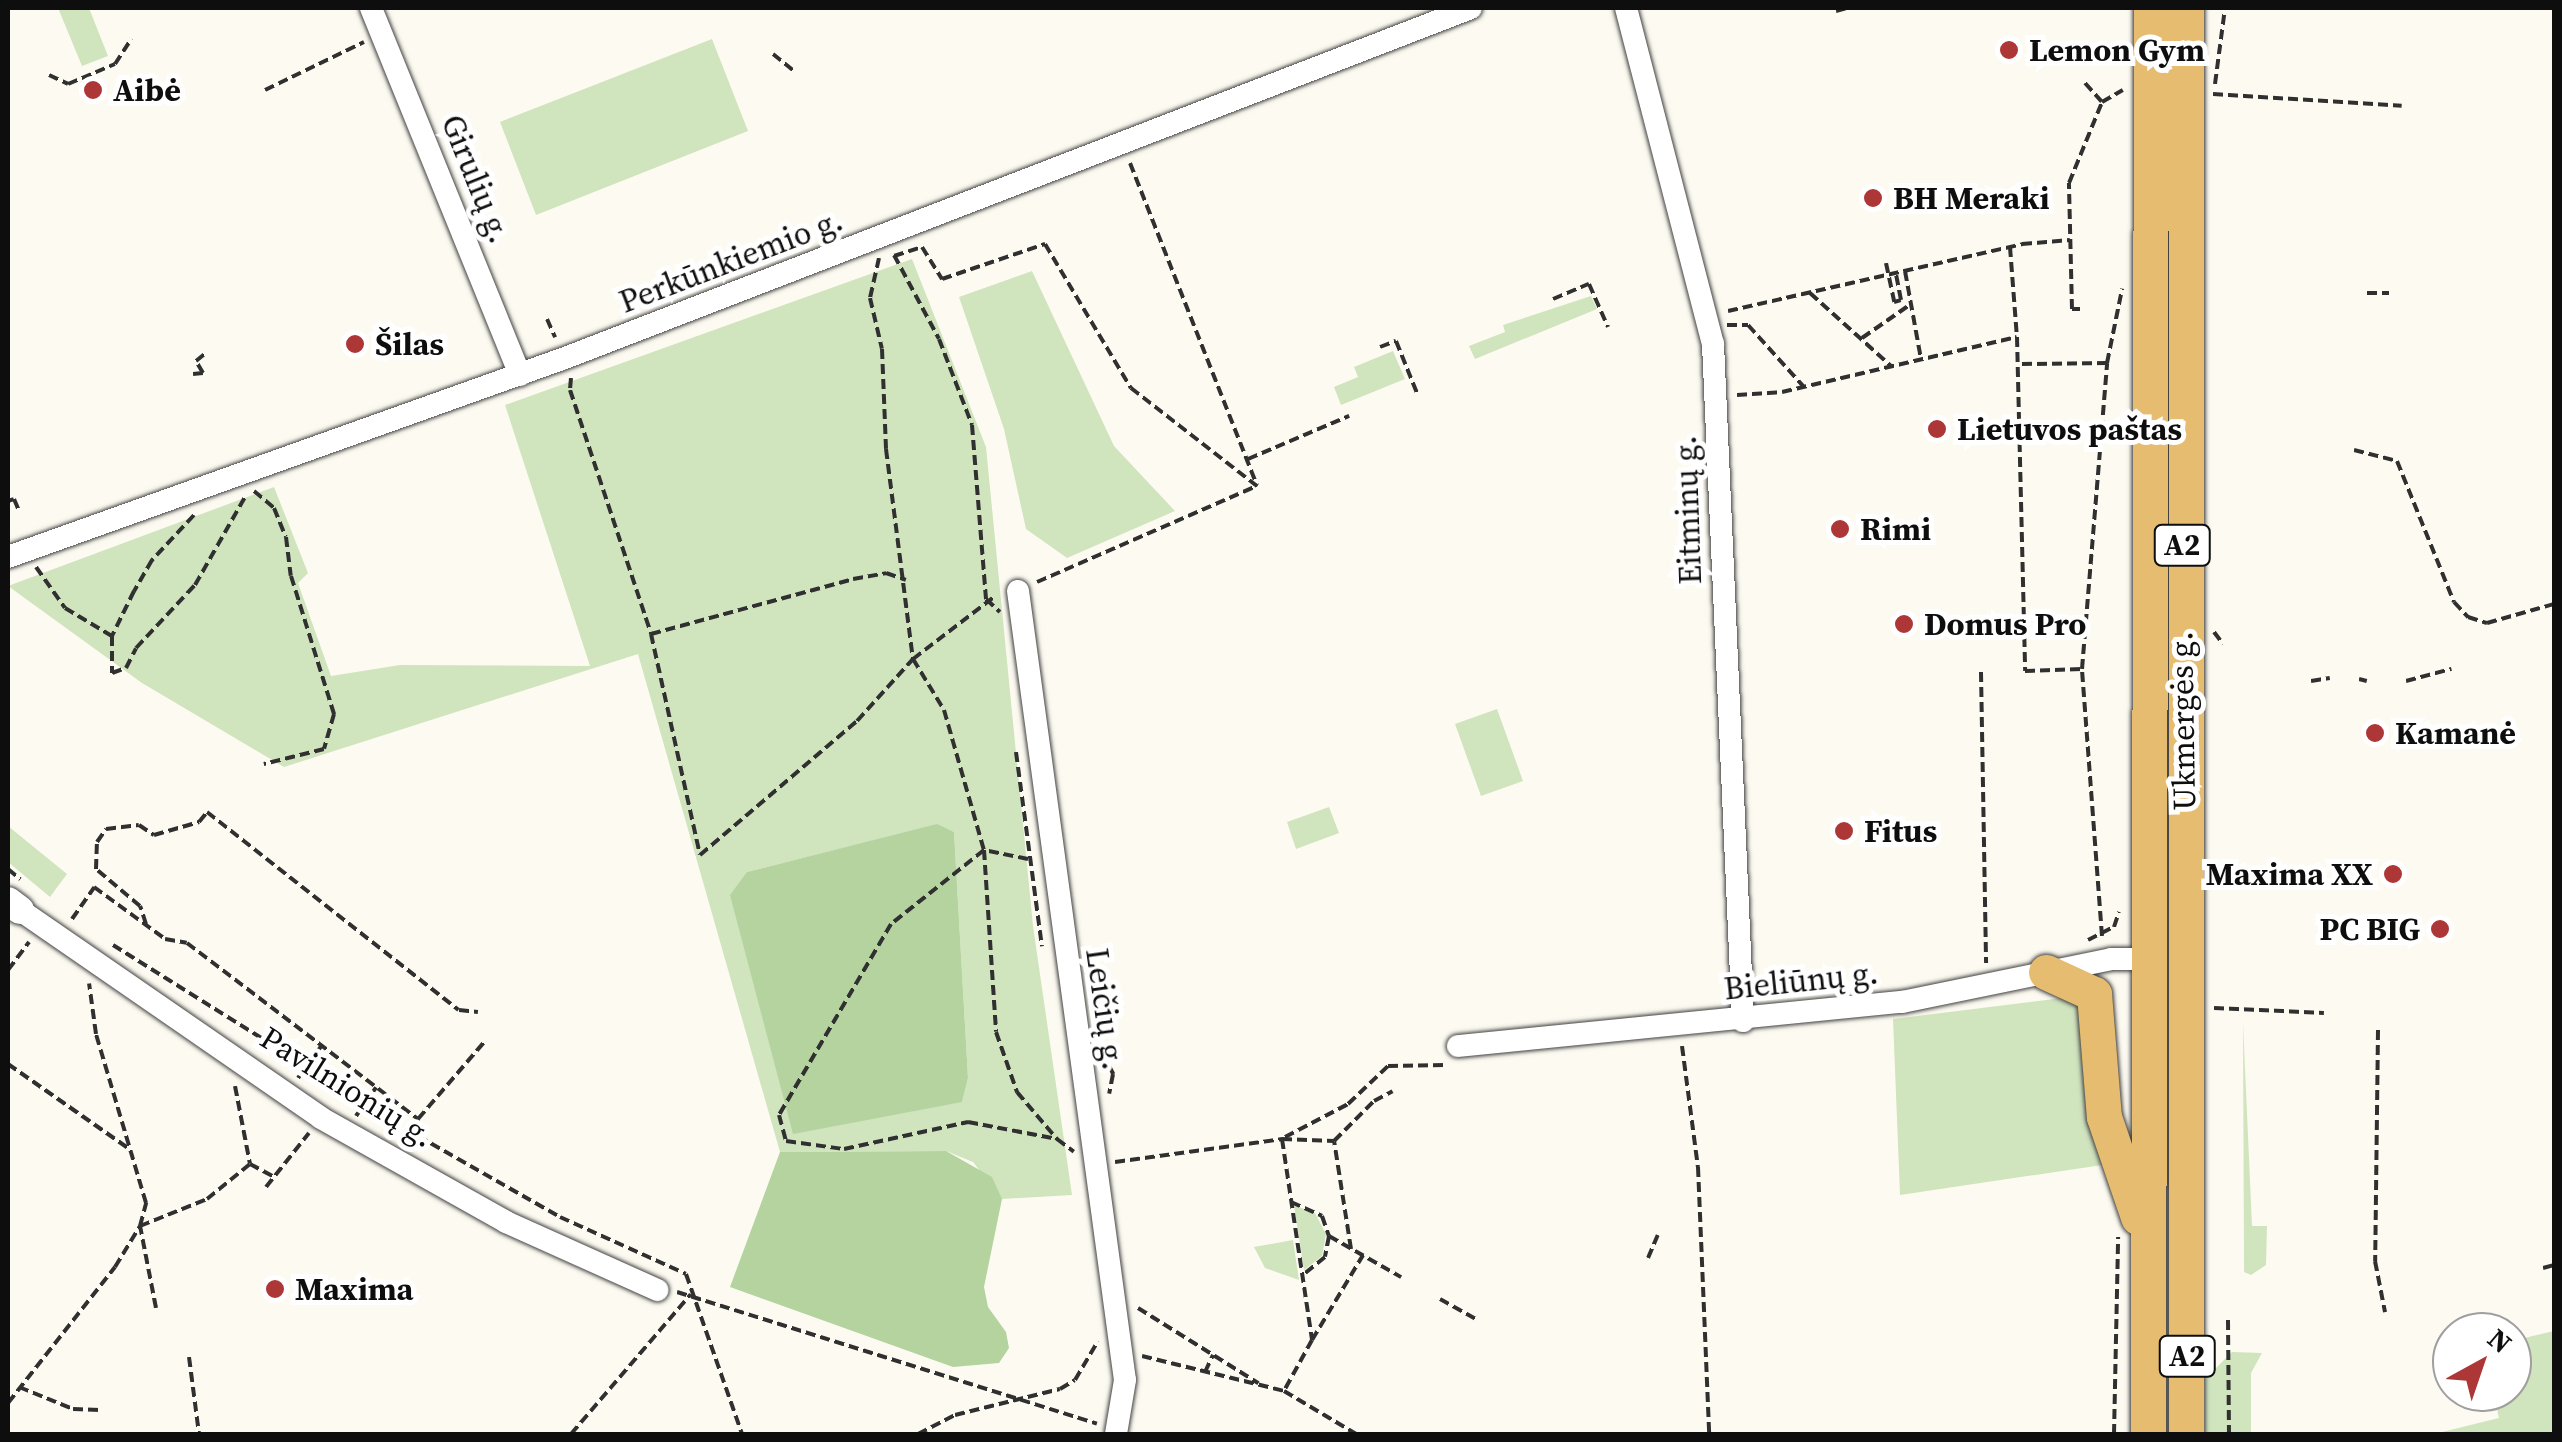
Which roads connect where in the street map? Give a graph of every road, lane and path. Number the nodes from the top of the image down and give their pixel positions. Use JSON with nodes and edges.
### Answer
{"nodes":[{"id":1,"x":371,"y":8,"type":"edge"},
{"id":2,"x":1471,"y":8,"type":"edge"},
{"id":3,"x":1626,"y":8,"type":"edge"},
{"id":4,"x":1847,"y":8,"type":"edge"},
{"id":5,"x":2151,"y":8,"type":"edge"},
{"id":6,"x":2186,"y":8,"type":"edge"},
{"id":7,"x":1836,"y":10,"type":"dead end"},
{"id":8,"x":382,"y":34,"type":"junction"},
{"id":9,"x":131,"y":39,"type":"dead end"},
{"id":10,"x":773,"y":54,"type":"dead end"},
{"id":11,"x":794,"y":70,"type":"dead end"},
{"id":12,"x":49,"y":75,"type":"dead end"},
{"id":13,"x":2085,"y":83,"type":"dead end"},
{"id":14,"x":265,"y":90,"type":"dead end"},
{"id":15,"x":2213,"y":94,"type":"dead end"},
{"id":16,"x":2102,"y":102,"type":"junction"},
{"id":17,"x":2130,"y":102,"type":"dead end"},
{"id":18,"x":2402,"y":106,"type":"dead end"},
{"id":19,"x":1123,"y":145,"type":"junction"},
{"id":20,"x":884,"y":239,"type":"junction"},
{"id":21,"x":2070,"y":240,"type":"junction"},
{"id":22,"x":922,"y":246,"type":"dead end"},
{"id":23,"x":2010,"y":246,"type":"junction"},
{"id":24,"x":1886,"y":263,"type":"dead end"},
{"id":25,"x":1906,"y":272,"type":"junction"},
{"id":26,"x":1896,"y":274,"type":"junction"},
{"id":27,"x":1810,"y":292,"type":"junction"},
{"id":28,"x":2367,"y":293,"type":"dead end"},
{"id":29,"x":2388,"y":293,"type":"dead end"},
{"id":30,"x":1553,"y":299,"type":"dead end"},
{"id":31,"x":1911,"y":304,"type":"junction"},
{"id":32,"x":2080,"y":309,"type":"dead end"},
{"id":33,"x":1726,"y":311,"type":"dead end"},
{"id":34,"x":2125,"y":320,"type":"dead end"},
{"id":35,"x":1608,"y":327,"type":"dead end"},
{"id":36,"x":2017,"y":336,"type":"junction"},
{"id":37,"x":1860,"y":339,"type":"junction"},
{"id":38,"x":1380,"y":347,"type":"dead end"},
{"id":39,"x":206,"y":353,"type":"dead end"},
{"id":40,"x":1922,"y":359,"type":"junction"},
{"id":41,"x":2107,"y":362,"type":"junction"},
{"id":42,"x":2022,"y":364,"type":"junction"},
{"id":43,"x":1891,"y":366,"type":"junction"},
{"id":44,"x":193,"y":374,"type":"dead end"},
{"id":45,"x":520,"y":375,"type":"junction"},
{"id":46,"x":571,"y":376,"type":"dead end"},
{"id":47,"x":1417,"y":393,"type":"dead end"},
{"id":48,"x":1756,"y":395,"type":"dead end"},
{"id":49,"x":1350,"y":416,"type":"dead end"},
{"id":50,"x":2354,"y":450,"type":"dead end"},
{"id":51,"x":1247,"y":460,"type":"junction"},
{"id":52,"x":1257,"y":486,"type":"junction"},
{"id":53,"x":8,"y":501,"type":"edge"},
{"id":54,"x":200,"y":507,"type":"dead end"},
{"id":55,"x":19,"y":511,"type":"dead end"},
{"id":56,"x":8,"y":557,"type":"edge"},
{"id":57,"x":35,"y":566,"type":"dead end"},
{"id":58,"x":906,"y":580,"type":"junction"},
{"id":59,"x":1018,"y":590,"type":"junction"},
{"id":60,"x":986,"y":598,"type":"junction"},
{"id":61,"x":2554,"y":604,"type":"edge"},
{"id":62,"x":652,"y":634,"type":"junction"},
{"id":63,"x":112,"y":636,"type":"junction"},
{"id":64,"x":913,"y":659,"type":"junction"},
{"id":65,"x":2451,"y":669,"type":"dead end"},
{"id":66,"x":2082,"y":670,"type":"junction"},
{"id":67,"x":1980,"y":672,"type":"dead end"},
{"id":68,"x":2330,"y":678,"type":"dead end"},
{"id":69,"x":2359,"y":680,"type":"dead end"},
{"id":70,"x":2311,"y":681,"type":"dead end"},
{"id":71,"x":2367,"y":681,"type":"dead end"},
{"id":72,"x":2406,"y":682,"type":"dead end"},
{"id":73,"x":264,"y":764,"type":"dead end"},
{"id":74,"x":984,"y":850,"type":"junction"},
{"id":75,"x":1030,"y":859,"type":"dead end"},
{"id":76,"x":8,"y":869,"type":"edge"},
{"id":77,"x":2120,"y":896,"type":"dead end"},
{"id":78,"x":14,"y":899,"type":"edge"},
{"id":79,"x":52,"y":919,"type":"junction"},
{"id":80,"x":72,"y":919,"type":"junction"},
{"id":81,"x":146,"y":924,"type":"junction"},
{"id":82,"x":88,"y":929,"type":"dead end"},
{"id":83,"x":2102,"y":936,"type":"junction"},
{"id":84,"x":104,"y":940,"type":"dead end"},
{"id":85,"x":2073,"y":943,"type":"dead end"},
{"id":86,"x":2188,"y":944,"type":"junction"},
{"id":87,"x":2004,"y":958,"type":"dead end"},
{"id":88,"x":2147,"y":959,"type":"junction"},
{"id":89,"x":1986,"y":962,"type":"junction"},
{"id":90,"x":97,"y":965,"type":"junction"},
{"id":91,"x":1970,"y":966,"type":"dead end"},
{"id":92,"x":8,"y":970,"type":"edge"},
{"id":93,"x":2046,"y":972,"type":"junction"},
{"id":94,"x":478,"y":1012,"type":"dead end"},
{"id":95,"x":1742,"y":1022,"type":"junction"},
{"id":96,"x":1680,"y":1026,"type":"junction"},
{"id":97,"x":2378,"y":1030,"type":"dead end"},
{"id":98,"x":486,"y":1040,"type":"dead end"},
{"id":99,"x":322,"y":1046,"type":"junction"},
{"id":100,"x":1458,"y":1046,"type":"joint"},
{"id":101,"x":230,"y":1056,"type":"junction"},
{"id":102,"x":8,"y":1064,"type":"edge"},
{"id":103,"x":304,"y":1068,"type":"junction"},
{"id":104,"x":376,"y":1087,"type":"junction"},
{"id":105,"x":1393,"y":1092,"type":"dead end"},
{"id":106,"x":286,"y":1095,"type":"junction"},
{"id":107,"x":364,"y":1104,"type":"junction"},
{"id":108,"x":321,"y":1118,"type":"junction"},
{"id":109,"x":418,"y":1119,"type":"junction"},
{"id":110,"x":345,"y":1131,"type":"junction"},
{"id":111,"x":418,"y":1136,"type":"junction"},
{"id":112,"x":1058,"y":1139,"type":"junction"},
{"id":113,"x":1282,"y":1139,"type":"junction"},
{"id":114,"x":1334,"y":1141,"type":"junction"},
{"id":115,"x":128,"y":1148,"type":"junction"},
{"id":116,"x":1104,"y":1160,"type":"junction"},
{"id":117,"x":250,"y":1164,"type":"junction"},
{"id":118,"x":274,"y":1177,"type":"junction"},
{"id":119,"x":266,"y":1187,"type":"dead end"},
{"id":120,"x":1291,"y":1202,"type":"junction"},
{"id":121,"x":2118,"y":1220,"type":"dead end"},
{"id":122,"x":140,"y":1226,"type":"junction"},
{"id":123,"x":1658,"y":1235,"type":"dead end"},
{"id":124,"x":1329,"y":1236,"type":"junction"},
{"id":125,"x":1351,"y":1249,"type":"junction"},
{"id":126,"x":2148,"y":1252,"type":"junction"},
{"id":127,"x":1363,"y":1255,"type":"junction"},
{"id":128,"x":1648,"y":1258,"type":"dead end"},
{"id":129,"x":2554,"y":1265,"type":"edge"},
{"id":130,"x":2543,"y":1268,"type":"dead end"},
{"id":131,"x":1302,"y":1275,"type":"junction"},
{"id":132,"x":1401,"y":1277,"type":"dead end"},
{"id":133,"x":657,"y":1290,"type":"dead end"},
{"id":134,"x":690,"y":1294,"type":"junction"},
{"id":135,"x":1440,"y":1299,"type":"dead end"},
{"id":136,"x":1134,"y":1306,"type":"dead end"},
{"id":137,"x":156,"y":1308,"type":"dead end"},
{"id":138,"x":2385,"y":1312,"type":"dead end"},
{"id":139,"x":1476,"y":1319,"type":"dead end"},
{"id":140,"x":2228,"y":1320,"type":"dead end"},
{"id":141,"x":1312,"y":1340,"type":"junction"},
{"id":142,"x":1098,"y":1341,"type":"dead end"},
{"id":143,"x":1213,"y":1355,"type":"junction"},
{"id":144,"x":1142,"y":1356,"type":"dead end"},
{"id":145,"x":190,"y":1357,"type":"dead end"},
{"id":146,"x":1205,"y":1372,"type":"junction"},
{"id":147,"x":1262,"y":1385,"type":"junction"},
{"id":148,"x":18,"y":1387,"type":"junction"},
{"id":149,"x":1284,"y":1390,"type":"junction"},
{"id":150,"x":1012,"y":1399,"type":"junction"},
{"id":151,"x":8,"y":1402,"type":"edge"},
{"id":152,"x":100,"y":1410,"type":"dead end"},
{"id":153,"x":1345,"y":1428,"type":"junction"},
{"id":154,"x":1117,"y":1432,"type":"edge"},
{"id":155,"x":199,"y":1434,"type":"edge"},
{"id":156,"x":571,"y":1434,"type":"edge"},
{"id":157,"x":742,"y":1434,"type":"edge"},
{"id":158,"x":918,"y":1434,"type":"edge"},
{"id":159,"x":1340,"y":1434,"type":"edge"},
{"id":160,"x":1356,"y":1434,"type":"edge"},
{"id":161,"x":1709,"y":1434,"type":"edge"},
{"id":162,"x":2114,"y":1434,"type":"edge"},
{"id":163,"x":2148,"y":1434,"type":"edge"},
{"id":164,"x":2186,"y":1434,"type":"edge"},
{"id":165,"x":2229,"y":1434,"type":"edge"}],
"edges":[{"from":1,"to":8,"type":"street","name":"Girulių g."},
{"from":2,"to":19,"type":"street","name":"Perkūnkiemio g."},
{"from":3,"to":95,"type":"street","name":"Eitminų g."},
{"from":4,"to":7,"type":"path"},
{"from":5,"to":88,"type":"highway","name":"Ukmergės g.","number":"A2"},
{"from":6,"to":86,"type":"highway","name":"Ukmergės g.","number":"A2"},
{"from":8,"to":14,"type":"path"},
{"from":8,"to":45,"type":"street","name":"Girulių g."},
{"from":9,"to":12,"type":"path"},
{"from":10,"to":11,"type":"path"},
{"from":13,"to":16,"type":"path"},
{"from":15,"to":18,"type":"path"},
{"from":16,"to":17,"type":"path"},
{"from":16,"to":21,"type":"path"},
{"from":19,"to":20,"type":"street","name":"Perkūnkiemio g."},
{"from":19,"to":51,"type":"path"},
{"from":20,"to":45,"type":"street","name":"Perkūnkiemio g."},
{"from":20,"to":58,"type":"path"},
{"from":20,"to":60,"type":"path"},
{"from":21,"to":23,"type":"path"},
{"from":21,"to":32,"type":"path"},
{"from":22,"to":52,"type":"path"},
{"from":23,"to":25,"type":"path"},
{"from":23,"to":36,"type":"path"},
{"from":24,"to":26,"type":"path","bridge":true},
{"from":25,"to":26,"type":"path"},
{"from":25,"to":31,"type":"path"},
{"from":26,"to":27,"type":"path"},
{"from":27,"to":33,"type":"path"},
{"from":27,"to":37,"type":"path"},
{"from":28,"to":29,"type":"path"},
{"from":30,"to":35,"type":"path"},
{"from":31,"to":37,"type":"path"},
{"from":31,"to":40,"type":"path"},
{"from":34,"to":41,"type":"path"},
{"from":36,"to":40,"type":"path"},
{"from":36,"to":42,"type":"path"},
{"from":37,"to":43,"type":"path"},
{"from":38,"to":47,"type":"path"},
{"from":39,"to":44,"type":"path"},
{"from":40,"to":43,"type":"path"},
{"from":41,"to":42,"type":"path"},
{"from":41,"to":66,"type":"path"},
{"from":42,"to":66,"type":"path"},
{"from":43,"to":48,"type":"path"},
{"from":45,"to":56,"type":"street","name":"Perkūnkiemio g."},
{"from":46,"to":62,"type":"path"},
{"from":49,"to":51,"type":"path"},
{"from":50,"to":61,"type":"path"},
{"from":51,"to":52,"type":"path"},
{"from":52,"to":59,"type":"path"},
{"from":53,"to":55,"type":"path"},
{"from":54,"to":63,"type":"path"},
{"from":57,"to":63,"type":"path"},
{"from":58,"to":62,"type":"path"},
{"from":58,"to":64,"type":"path"},
{"from":59,"to":60,"type":"path"},
{"from":59,"to":116,"type":"street","name":"Leičių g."},
{"from":60,"to":64,"type":"path"},
{"from":62,"to":64,"type":"path"},
{"from":63,"to":73,"type":"path"},
{"from":64,"to":74,"type":"path"},
{"from":65,"to":72,"type":"path"},
{"from":66,"to":83,"type":"path"},
{"from":67,"to":89,"type":"path"},
{"from":68,"to":70,"type":"path"},
{"from":69,"to":71,"type":"path"},
{"from":74,"to":75,"type":"path"},
{"from":74,"to":112,"type":"path"},
{"from":74,"to":112,"type":"path"},
{"from":76,"to":78,"type":"path"},
{"from":77,"to":83,"type":"path"},
{"from":78,"to":79,"type":"street","name":"Pavilnionių g."},
{"from":79,"to":80,"type":"path"},
{"from":79,"to":90,"type":"street","name":"Pavilnionių g."},
{"from":79,"to":92,"type":"path"},
{"from":80,"to":81,"type":"path"},
{"from":80,"to":82,"type":"path"},
{"from":81,"to":94,"type":"path"},
{"from":81,"to":99,"type":"path"},
{"from":83,"to":85,"type":"path"},
{"from":84,"to":103,"type":"path"},
{"from":86,"to":88,"type":"highway"},
{"from":86,"to":164,"type":"highway","name":"Ukmergės g.","number":"A2"},
{"from":87,"to":89,"type":"path"},
{"from":88,"to":93,"type":"street","name":"Bieliūnų g."},
{"from":88,"to":126,"type":"highway","name":"Ukmergės g.","number":"A2"},
{"from":89,"to":91,"type":"path"},
{"from":90,"to":101,"type":"street","name":"Pavilnionių g."},
{"from":90,"to":115,"type":"path"},
{"from":93,"to":95,"type":"street","name":"Bieliūnų g."},
{"from":93,"to":126,"type":"highway"},
{"from":95,"to":96,"type":"street","name":"Bieliūnų g."},
{"from":96,"to":100,"type":"street","name":"Bieliūnų g."},
{"from":96,"to":161,"type":"path"},
{"from":97,"to":138,"type":"path"},
{"from":98,"to":109,"type":"path"},
{"from":99,"to":103,"type":"path"},
{"from":99,"to":104,"type":"path"},
{"from":100,"to":113,"type":"path"},
{"from":101,"to":106,"type":"street","name":"Pavilnionių g."},
{"from":101,"to":117,"type":"path"},
{"from":102,"to":115,"type":"path"},
{"from":103,"to":106,"type":"path"},
{"from":103,"to":107,"type":"path"},
{"from":104,"to":107,"type":"path"},
{"from":104,"to":109,"type":"path"},
{"from":105,"to":114,"type":"path"},
{"from":106,"to":108,"type":"street","name":"Pavilnionių g."},
{"from":107,"to":110,"type":"path"},
{"from":107,"to":111,"type":"path"},
{"from":108,"to":110,"type":"street","name":"Pavilnionių g."},
{"from":108,"to":118,"type":"path"},
{"from":109,"to":111,"type":"path"},
{"from":110,"to":133,"type":"street","name":"Pavilnionių g."},
{"from":111,"to":134,"type":"path"},
{"from":112,"to":116,"type":"path"},
{"from":113,"to":114,"type":"path"},
{"from":113,"to":116,"type":"path"},
{"from":113,"to":120,"type":"path"},
{"from":114,"to":125,"type":"path"},
{"from":115,"to":122,"type":"path"},
{"from":116,"to":154,"type":"street","name":"Leičių g."},
{"from":117,"to":118,"type":"path"},
{"from":117,"to":122,"type":"path"},
{"from":118,"to":119,"type":"path"},
{"from":120,"to":124,"type":"path"},
{"from":120,"to":131,"type":"path"},
{"from":121,"to":162,"type":"path"},
{"from":122,"to":137,"type":"path"},
{"from":122,"to":148,"type":"path"},
{"from":123,"to":128,"type":"path"},
{"from":124,"to":125,"type":"path"},
{"from":124,"to":131,"type":"path"},
{"from":125,"to":127,"type":"path"},
{"from":126,"to":163,"type":"highway","name":"Ukmergės g.","number":"A2"},
{"from":127,"to":132,"type":"path"},
{"from":127,"to":141,"type":"path"},
{"from":129,"to":130,"type":"path"},
{"from":131,"to":141,"type":"path"},
{"from":134,"to":150,"type":"path"},
{"from":134,"to":156,"type":"path"},
{"from":134,"to":157,"type":"path"},
{"from":135,"to":139,"type":"path"},
{"from":136,"to":143,"type":"path"},
{"from":140,"to":165,"type":"path"},
{"from":141,"to":149,"type":"path"},
{"from":142,"to":150,"type":"path"},
{"from":143,"to":146,"type":"path"},
{"from":143,"to":147,"type":"path"},
{"from":144,"to":146,"type":"path"},
{"from":145,"to":155,"type":"path"},
{"from":146,"to":147,"type":"path"},
{"from":147,"to":149,"type":"path"},
{"from":148,"to":151,"type":"path"},
{"from":148,"to":152,"type":"path"},
{"from":149,"to":153,"type":"path"},
{"from":150,"to":154,"type":"path"},
{"from":150,"to":158,"type":"path"},
{"from":153,"to":159,"type":"path"},
{"from":153,"to":160,"type":"path"}]}
